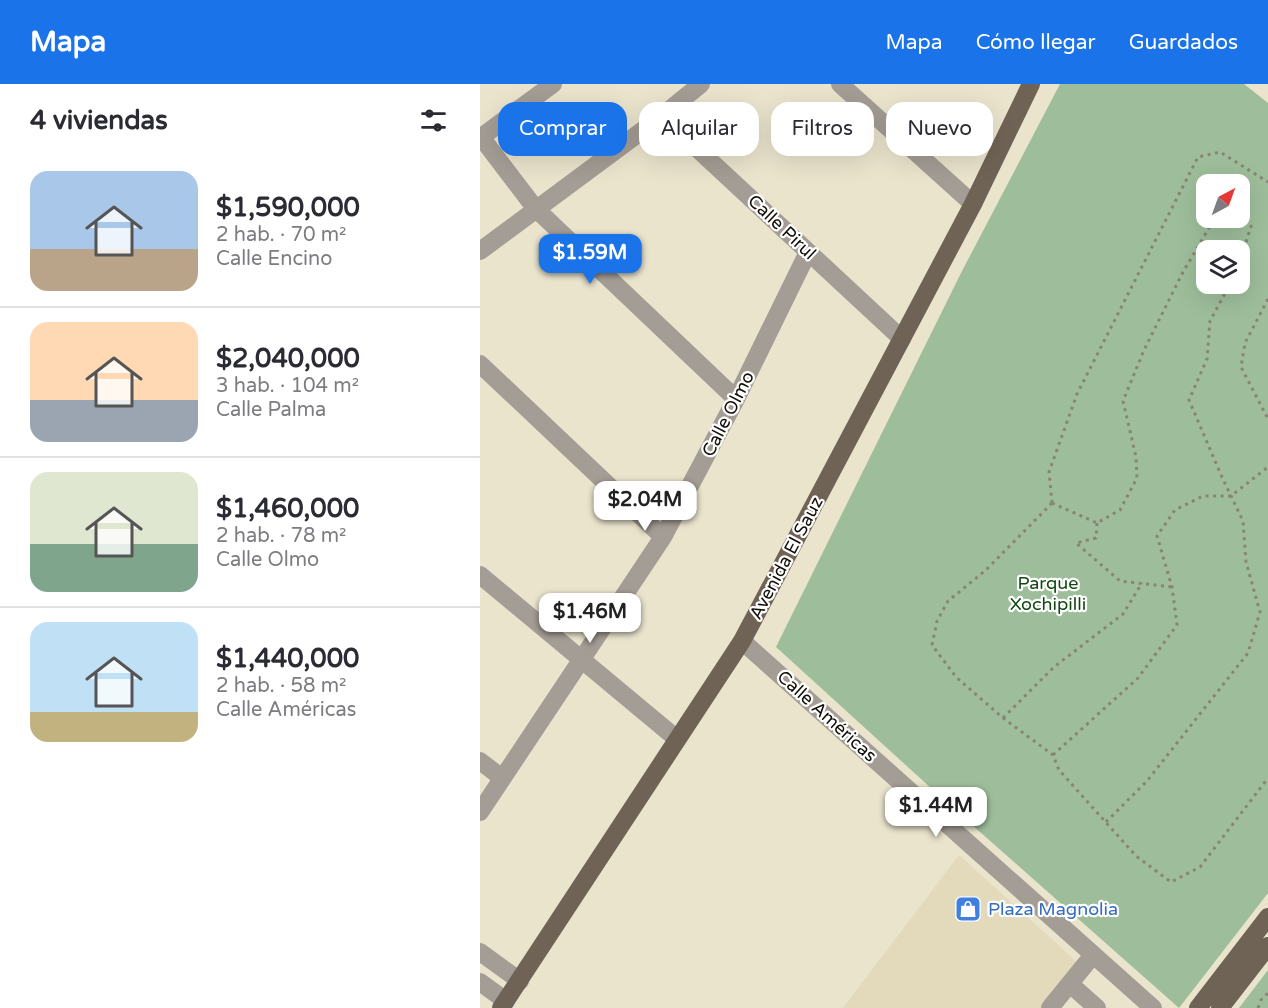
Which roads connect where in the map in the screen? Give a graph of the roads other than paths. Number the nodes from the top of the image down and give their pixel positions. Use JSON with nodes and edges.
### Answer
{"nodes":[{"id":1,"x":553,"y":84,"type":"edge"},
{"id":2,"x":701,"y":84,"type":"edge"},
{"id":3,"x":840,"y":84,"type":"edge"},
{"id":4,"x":1030,"y":84,"type":"edge"},
{"id":5,"x":679,"y":102,"type":"edge"},
{"id":6,"x":639,"y":133,"type":"edge"},
{"id":7,"x":480,"y":138,"type":"edge"},
{"id":8,"x":705,"y":156,"type":"edge"},
{"id":9,"x":972,"y":204,"type":"junction"},
{"id":10,"x":535,"y":208,"type":"junction"},
{"id":11,"x":480,"y":251,"type":"edge"},
{"id":12,"x":808,"y":252,"type":"junction"},
{"id":13,"x":902,"y":339,"type":"junction"},
{"id":14,"x":480,"y":364,"type":"edge"},
{"id":15,"x":736,"y":399,"type":"junction"},
{"id":16,"x":663,"y":537,"type":"junction"},
{"id":17,"x":480,"y":575,"type":"edge"},
{"id":18,"x":742,"y":641,"type":"junction"},
{"id":19,"x":581,"y":660,"type":"junction"},
{"id":20,"x":677,"y":739,"type":"junction"},
{"id":21,"x":480,"y":761,"type":"edge"},
{"id":22,"x":502,"y":778,"type":"junction"},
{"id":23,"x":480,"y":812,"type":"edge"},
{"id":24,"x":1268,"y":917,"type":"edge"},
{"id":25,"x":1268,"y":946,"type":"edge"},
{"id":26,"x":480,"y":952,"type":"edge"},
{"id":27,"x":1093,"y":955,"type":"junction"},
{"id":28,"x":520,"y":981,"type":"junction"},
{"id":29,"x":480,"y":982,"type":"edge"},
{"id":30,"x":1070,"y":984,"type":"junction"},
{"id":31,"x":503,"y":1005,"type":"edge"},
{"id":32,"x":1050,"y":1008,"type":"edge"},
{"id":33,"x":1097,"y":1008,"type":"edge"},
{"id":34,"x":1153,"y":1008,"type":"edge"},
{"id":35,"x":1198,"y":1008,"type":"edge"},
{"id":36,"x":1220,"y":1008,"type":"edge"}],
"edges":[{"from":1,"to":7,"type":"street"},
{"from":2,"to":5,"type":"street"},
{"from":3,"to":9,"type":"street"},
{"from":4,"to":9,"type":"main road","name":"Avenida El Sauz"},
{"from":6,"to":10,"type":"street"},
{"from":7,"to":10,"type":"street"},
{"from":8,"to":12,"type":"street","name":"Calle Pirul"},
{"from":9,"to":13,"type":"main road","name":"Avenida El Sauz"},
{"from":10,"to":11,"type":"street"},
{"from":10,"to":15,"type":"street"},
{"from":12,"to":13,"type":"street","name":"Calle Pirul"},
{"from":12,"to":15,"type":"street","name":"Calle Olmo"},
{"from":13,"to":18,"type":"main road","name":"Avenida El Sauz"},
{"from":14,"to":16,"type":"street"},
{"from":15,"to":16,"type":"street","name":"Calle Olmo"},
{"from":16,"to":19,"type":"street","name":"Calle Olmo"},
{"from":17,"to":19,"type":"street"},
{"from":18,"to":20,"type":"main road","name":"Avenida El Sauz"},
{"from":18,"to":27,"type":"street","name":"Calle Américas"},
{"from":19,"to":20,"type":"street"},
{"from":19,"to":22,"type":"street","name":"Calle Olmo"},
{"from":20,"to":28,"type":"main road","name":"Avenida El Sauz"},
{"from":21,"to":22,"type":"street"},
{"from":22,"to":23,"type":"street","name":"Calle Olmo"},
{"from":24,"to":35,"type":"main road"},
{"from":25,"to":36,"type":"main road"},
{"from":26,"to":28,"type":"street"},
{"from":27,"to":30,"type":"street"},
{"from":27,"to":34,"type":"street","name":"Calle Américas"},
{"from":28,"to":31,"type":"main road","name":"Avenida El Sauz"},
{"from":29,"to":31,"type":"street"},
{"from":30,"to":32,"type":"street"},
{"from":30,"to":33,"type":"street"}]}
